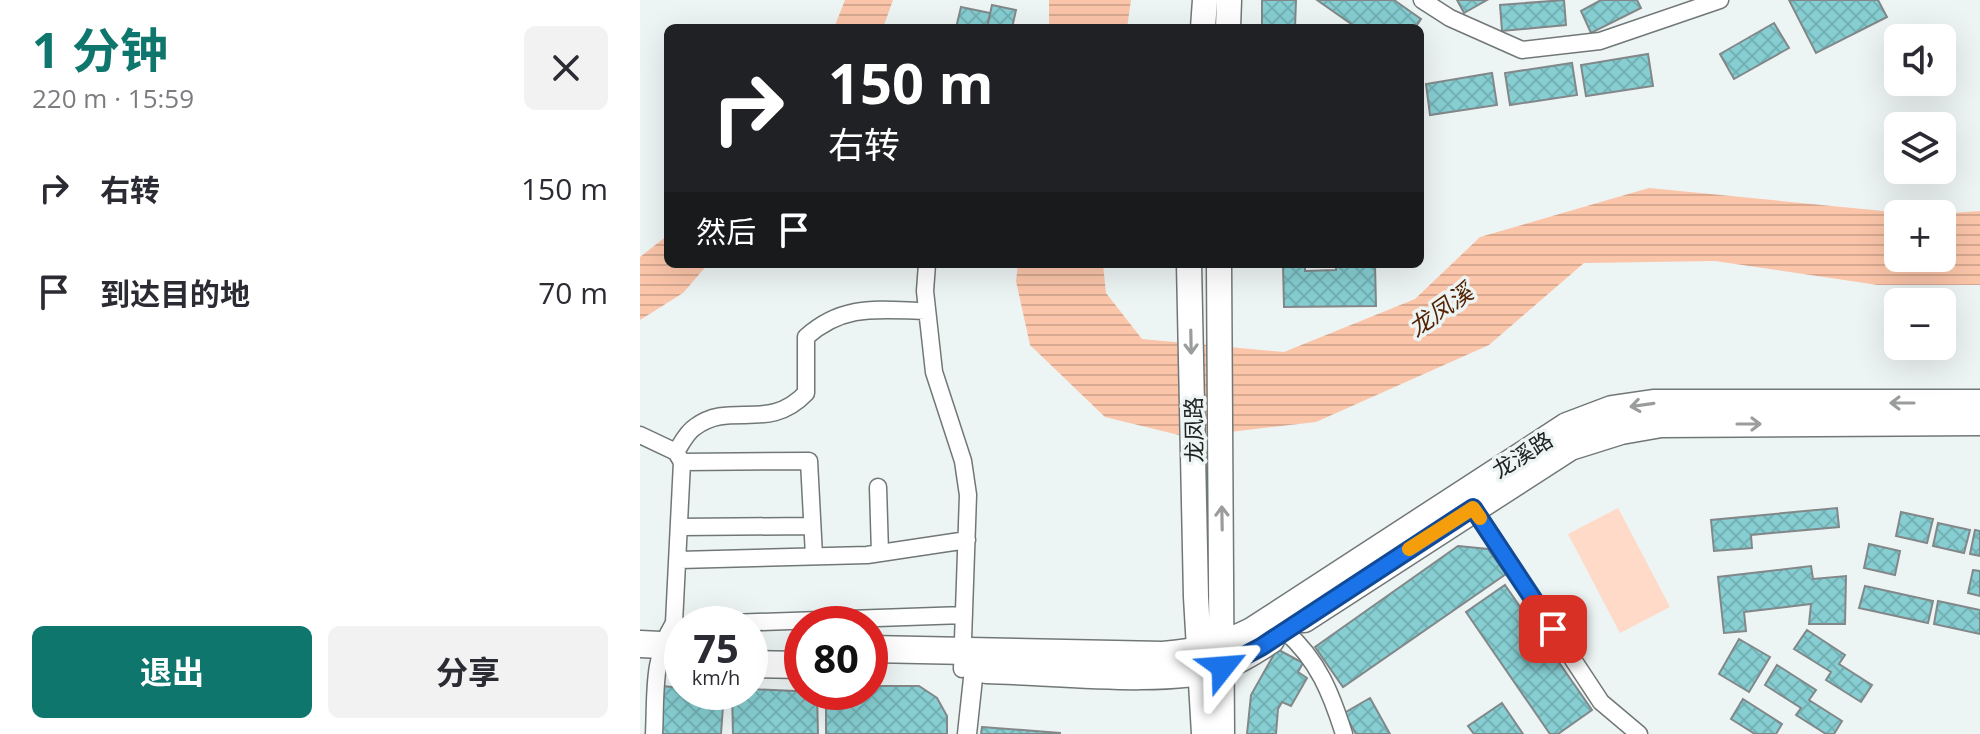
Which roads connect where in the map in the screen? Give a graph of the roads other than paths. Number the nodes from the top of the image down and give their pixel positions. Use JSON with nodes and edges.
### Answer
{"nodes":[{"id":1,"x":1205,"y":0,"type":"edge"},
{"id":2,"x":1229,"y":0,"type":"edge"},
{"id":3,"x":1422,"y":0,"type":"edge"},
{"id":4,"x":1720,"y":0,"type":"edge"},
{"id":5,"x":1203,"y":24,"type":"edge"},
{"id":6,"x":1228,"y":24,"type":"edge"},
{"id":7,"x":927,"y":268,"type":"edge"},
{"id":8,"x":1189,"y":268,"type":"edge"},
{"id":9,"x":1219,"y":268,"type":"edge"},
{"id":10,"x":927,"y":311,"type":"junction"},
{"id":11,"x":1980,"y":403,"type":"edge"},
{"id":12,"x":1980,"y":422,"type":"edge"},
{"id":13,"x":640,"y":435,"type":"edge"},
{"id":14,"x":679,"y":457,"type":"junction"},
{"id":15,"x":878,"y":487,"type":"dead end"},
{"id":16,"x":1473,"y":508,"type":"junction"},
{"id":17,"x":812,"y":526,"type":"junction"},
{"id":18,"x":680,"y":527,"type":"junction"},
{"id":19,"x":967,"y":540,"type":"junction"},
{"id":20,"x":880,"y":553,"type":"junction"},
{"id":21,"x":814,"y":556,"type":"junction"},
{"id":22,"x":679,"y":560,"type":"junction"},
{"id":23,"x":672,"y":606,"type":"edge"},
{"id":24,"x":964,"y":615,"type":"junction"},
{"id":25,"x":768,"y":622,"type":"edge"},
{"id":26,"x":1285,"y":631,"type":"junction"},
{"id":27,"x":888,"y":652,"type":"edge"},
{"id":28,"x":664,"y":654,"type":"edge"},
{"id":29,"x":1211,"y":659,"type":"junction"},
{"id":30,"x":966,"y":663,"type":"junction"},
{"id":31,"x":888,"y":666,"type":"edge"},
{"id":32,"x":654,"y":734,"type":"edge"},
{"id":33,"x":967,"y":734,"type":"edge"},
{"id":34,"x":1204,"y":734,"type":"edge"},
{"id":35,"x":1222,"y":734,"type":"edge"},
{"id":36,"x":1344,"y":734,"type":"edge"},
{"id":37,"x":1639,"y":734,"type":"edge"}],
"edges":[{"from":1,"to":5,"type":"main road"},
{"from":2,"to":6,"type":"main road"},
{"from":3,"to":4,"type":"street"},
{"from":7,"to":10,"type":"street"},
{"from":8,"to":29,"type":"main road","name":"龙凤路","one_way":true},
{"from":29,"to":9,"type":"main road","name":"龙凤路","one_way":true},
{"from":10,"to":14,"type":"street"},
{"from":10,"to":19,"type":"street"},
{"from":11,"to":29,"type":"highway","name":"龙溪路","one_way":true},
{"from":16,"to":12,"type":"highway","name":"龙溪路","one_way":true},
{"from":13,"to":14,"type":"street"},
{"from":14,"to":17,"type":"street"},
{"from":14,"to":18,"type":"street"},
{"from":15,"to":20,"type":"street"},
{"from":16,"to":26,"type":"highway","name":"龙溪路"},
{"from":16,"to":37,"type":"street"},
{"from":17,"to":18,"type":"street"},
{"from":17,"to":21,"type":"street"},
{"from":18,"to":22,"type":"street"},
{"from":19,"to":20,"type":"street"},
{"from":19,"to":24,"type":"street"},
{"from":20,"to":21,"type":"street"},
{"from":21,"to":22,"type":"street"},
{"from":22,"to":23,"type":"street"},
{"from":24,"to":25,"type":"street"},
{"from":24,"to":30,"type":"street"},
{"from":26,"to":29,"type":"highway","name":"龙溪路"},
{"from":26,"to":36,"type":"street"},
{"from":27,"to":30,"type":"highway","name":"龙溪路"},
{"from":28,"to":32,"type":"street"},
{"from":29,"to":30,"type":"highway","name":"龙溪路"},
{"from":29,"to":34,"type":"main road"},
{"from":29,"to":35,"type":"main road"},
{"from":30,"to":31,"type":"highway","name":"龙溪路"},
{"from":30,"to":33,"type":"street"}]}
